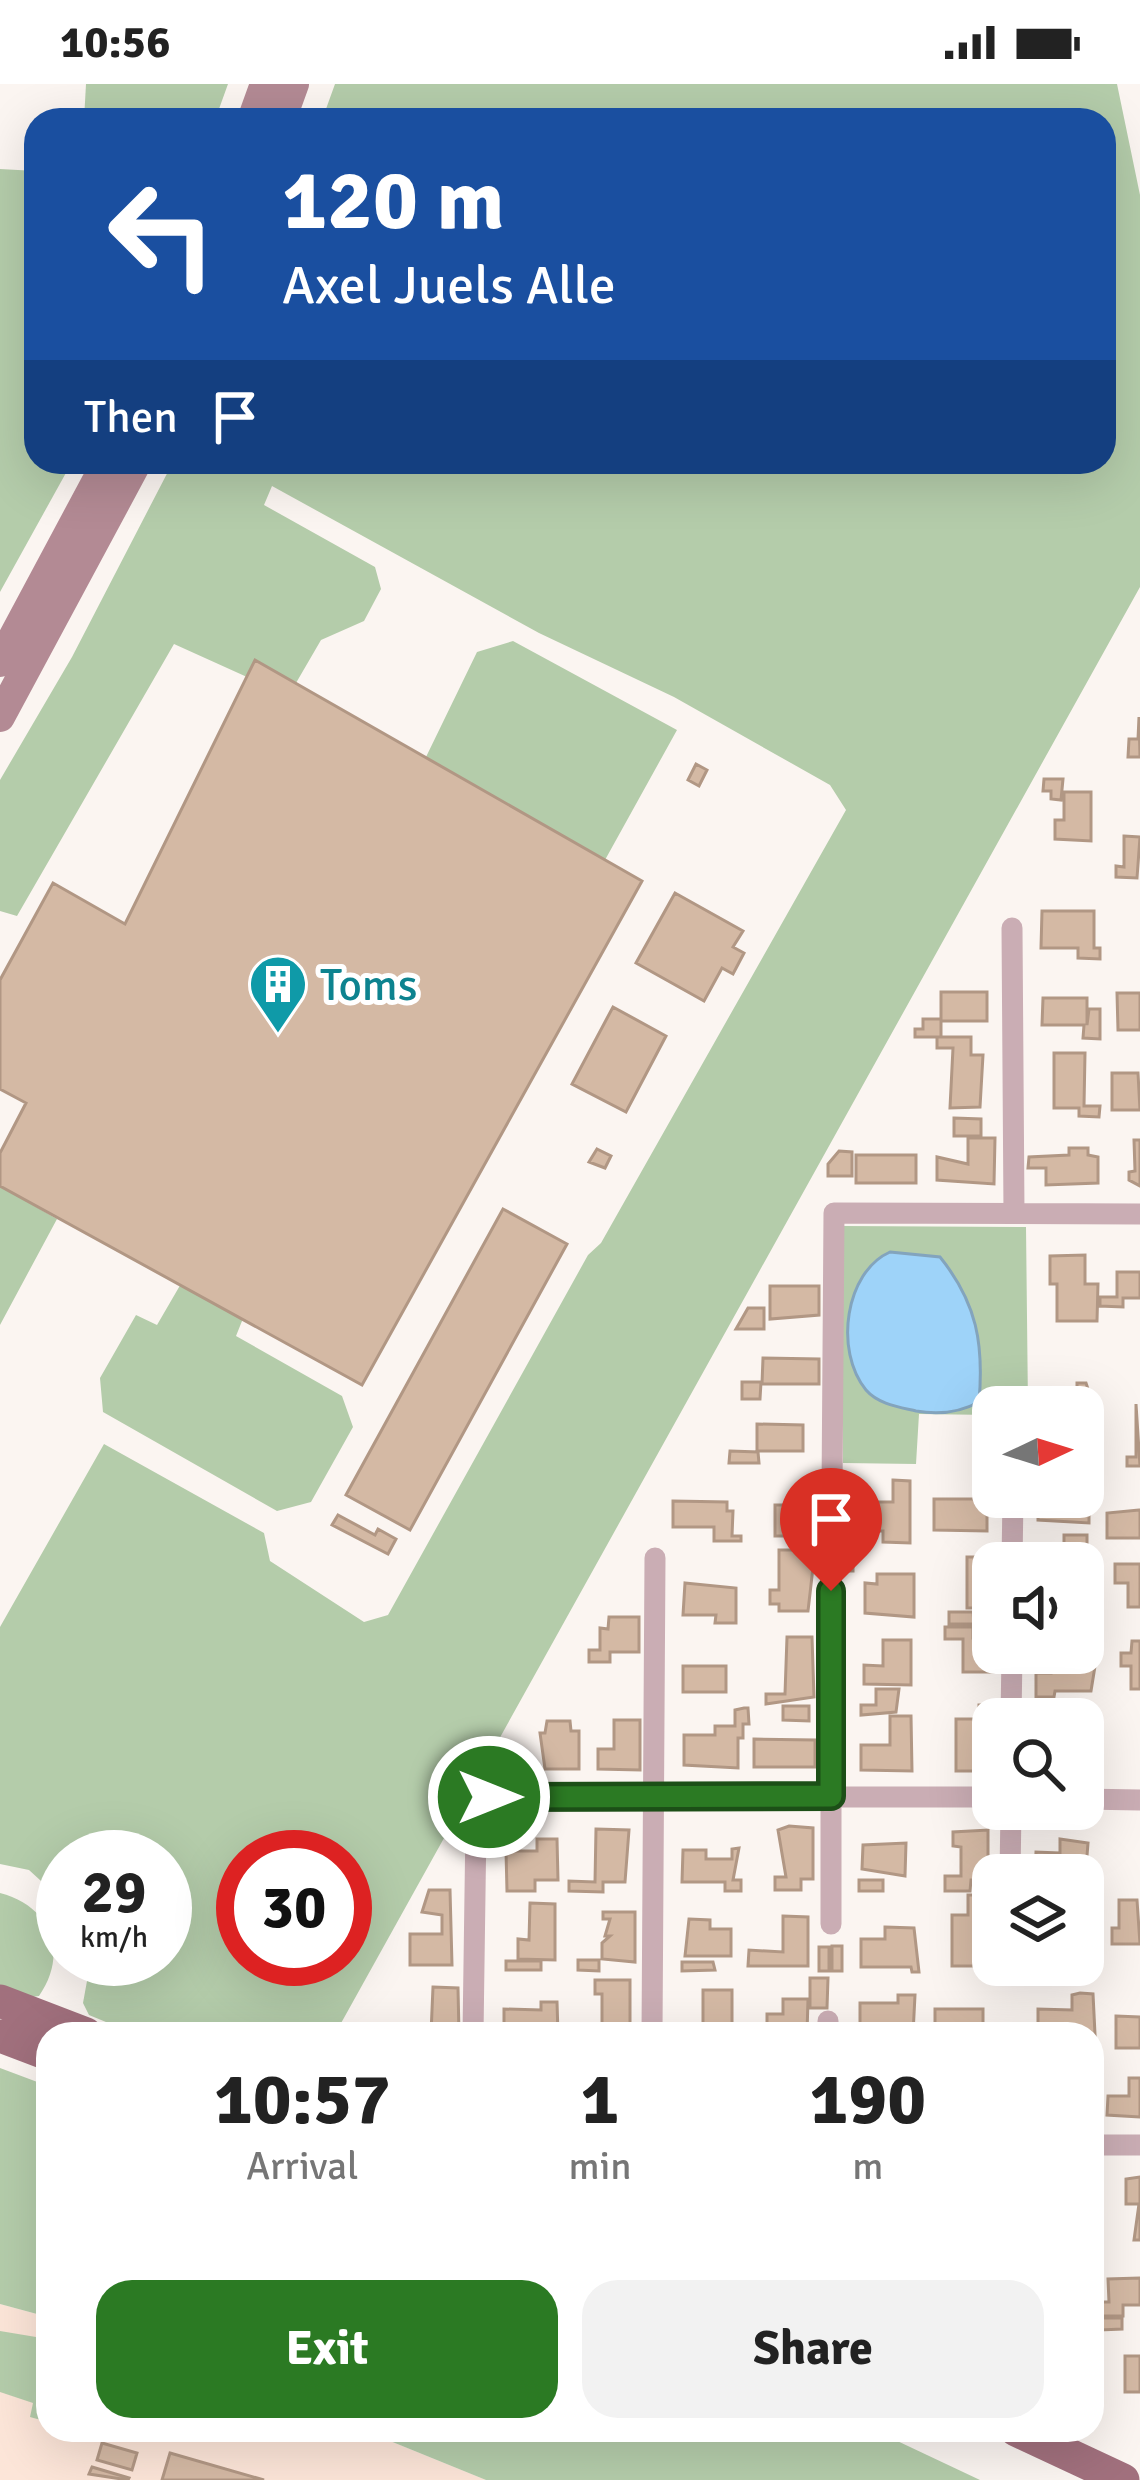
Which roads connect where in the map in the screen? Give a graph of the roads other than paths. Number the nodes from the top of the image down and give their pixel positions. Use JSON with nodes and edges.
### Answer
{"nodes":[{"id":1,"x":101,"y":474,"type":"edge"},
{"id":2,"x":131,"y":474,"type":"edge"},
{"id":3,"x":0,"y":662,"type":"edge"},
{"id":4,"x":0,"y":717,"type":"edge"},
{"id":5,"x":1012,"y":928,"type":"dead end"},
{"id":6,"x":1014,"y":1214,"type":"junction"},
{"id":7,"x":1140,"y":1214,"type":"edge"},
{"id":8,"x":832,"y":1492,"type":"dead end"},
{"id":9,"x":655,"y":1558,"type":"dead end"},
{"id":10,"x":831,"y":1591,"type":"dead end"},
{"id":11,"x":653,"y":1796,"type":"junction"},
{"id":12,"x":831,"y":1796,"type":"junction"},
{"id":13,"x":972,"y":1797,"type":"edge"},
{"id":14,"x":1104,"y":1799,"type":"edge"},
{"id":15,"x":1140,"y":1800,"type":"edge"},
{"id":16,"x":831,"y":1924,"type":"dead end"},
{"id":17,"x":0,"y":2002,"type":"edge"},
{"id":18,"x":54,"y":2022,"type":"edge"},
{"id":19,"x":473,"y":2022,"type":"edge"},
{"id":20,"x":652,"y":2022,"type":"edge"},
{"id":21,"x":0,"y":2036,"type":"edge"},
{"id":22,"x":36,"y":2050,"type":"edge"},
{"id":23,"x":1104,"y":2145,"type":"edge"},
{"id":24,"x":1140,"y":2145,"type":"edge"},
{"id":25,"x":1042,"y":2442,"type":"edge"},
{"id":26,"x":1123,"y":2480,"type":"edge"}],
"edges":[{"from":1,"to":3,"type":"main road"},
{"from":2,"to":4,"type":"main road"},
{"from":5,"to":6,"type":"street"},
{"from":6,"to":7,"type":"street"},
{"from":6,"to":8,"type":"street"},
{"from":9,"to":11,"type":"street"},
{"from":10,"to":12,"type":"street"},
{"from":11,"to":12,"type":"street"},
{"from":11,"to":19,"type":"street"},
{"from":11,"to":20,"type":"street"},
{"from":12,"to":13,"type":"street"},
{"from":12,"to":16,"type":"street"},
{"from":14,"to":15,"type":"street"},
{"from":17,"to":18,"type":"main road"},
{"from":21,"to":22,"type":"main road"},
{"from":23,"to":24,"type":"street"},
{"from":25,"to":26,"type":"main road"}]}
